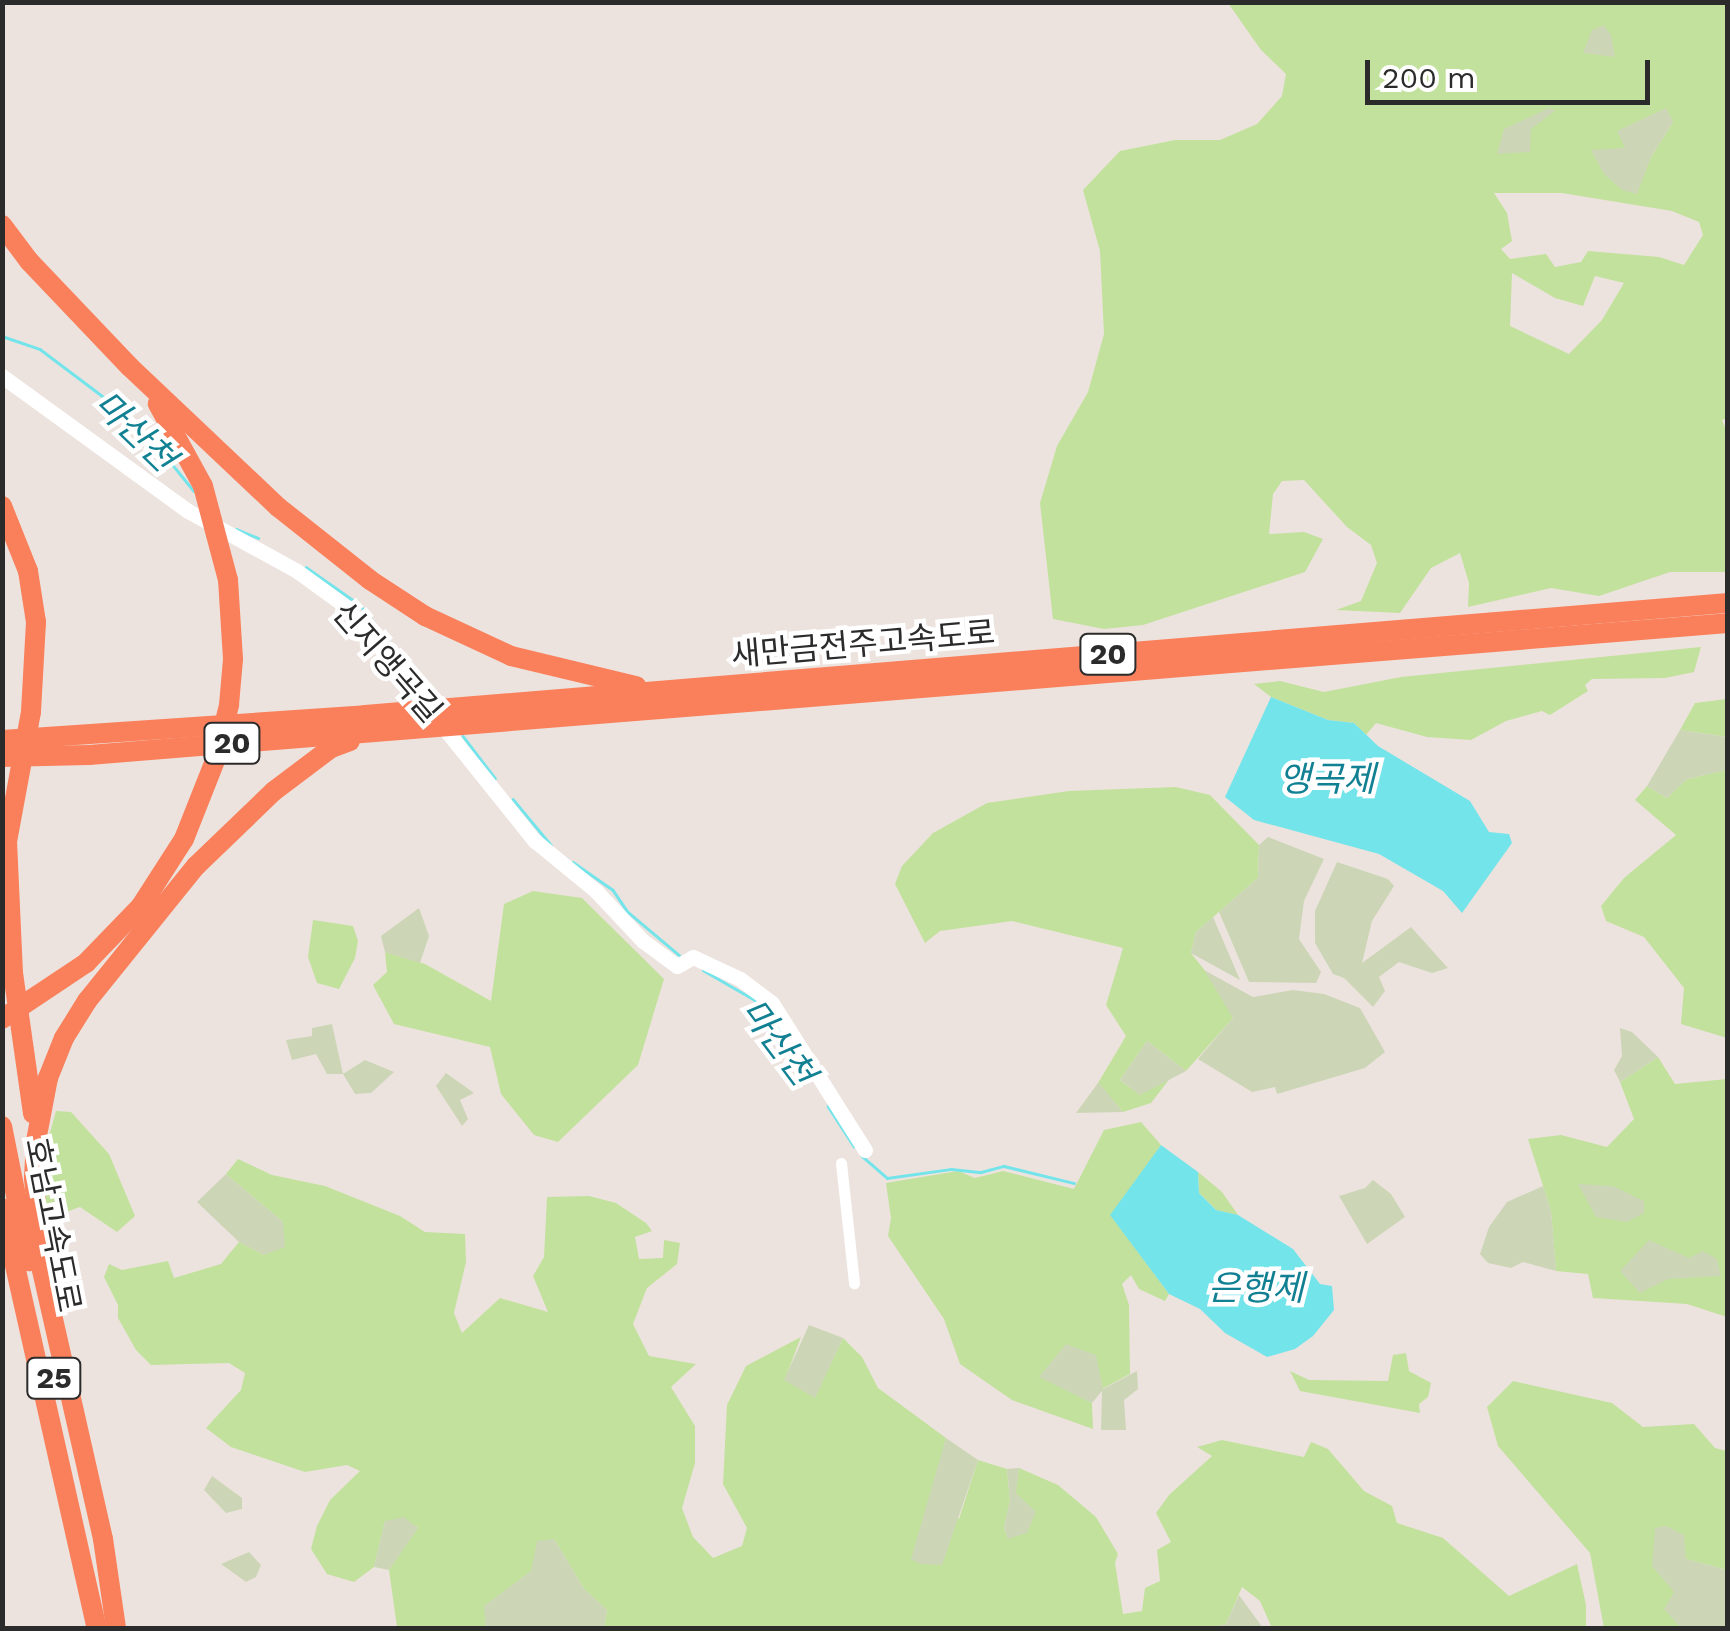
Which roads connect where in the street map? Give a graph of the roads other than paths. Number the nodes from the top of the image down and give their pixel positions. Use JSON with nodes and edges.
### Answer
{"nodes":[{"id":1,"x":3,"y":226,"type":"edge"},
{"id":2,"x":130,"y":366,"type":"junction"},
{"id":3,"x":2,"y":376,"type":"edge"},
{"id":4,"x":2,"y":506,"type":"edge"},
{"id":5,"x":1728,"y":603,"type":"edge"},
{"id":6,"x":1728,"y":624,"type":"edge"},
{"id":7,"x":668,"y":691,"type":"junction"},
{"id":8,"x":370,"y":723,"type":"junction"},
{"id":9,"x":2,"y":740,"type":"edge"},
{"id":10,"x":90,"y":745,"type":"junction"},
{"id":11,"x":2,"y":757,"type":"edge"},
{"id":12,"x":2,"y":874,"type":"edge"},
{"id":13,"x":7,"y":906,"type":"junction"},
{"id":14,"x":2,"y":1019,"type":"edge"},
{"id":15,"x":2,"y":1126,"type":"edge"},
{"id":16,"x":36,"y":1141,"type":"junction"},
{"id":17,"x":864,"y":1150,"type":"dead end"},
{"id":18,"x":842,"y":1162,"type":"dead end"},
{"id":19,"x":2,"y":1208,"type":"edge"},
{"id":20,"x":854,"y":1282,"type":"dead end"},
{"id":21,"x":98,"y":1628,"type":"edge"},
{"id":22,"x":114,"y":1628,"type":"edge"}],
"edges":[{"from":1,"to":2,"type":"highway"},
{"from":2,"to":7,"type":"highway"},
{"from":2,"to":14,"type":"highway"},
{"from":3,"to":17,"type":"street","name":"신지앵곡길"},
{"from":4,"to":13,"type":"highway"},
{"from":5,"to":7,"type":"highway","name":"새만금전주고속도로","number":"20"},
{"from":6,"to":8,"type":"highway","name":"새만금전주고속도로","number":"20"},
{"from":7,"to":8,"type":"highway","name":"새만금전주고속도로","number":"20"},
{"from":8,"to":10,"type":"highway","name":"새만금전주고속도로","number":"20"},
{"from":8,"to":16,"type":"highway"},
{"from":9,"to":10,"type":"highway","name":"새만금전주고속도로","number":"20"},
{"from":10,"to":11,"type":"highway","name":"새만금전주고속도로","number":"20"},
{"from":12,"to":13,"type":"highway"},
{"from":13,"to":16,"type":"highway"},
{"from":15,"to":22,"type":"highway","name":"호남고속도로","number":"25"},
{"from":16,"to":22,"type":"highway"},
{"from":18,"to":20,"type":"street"},
{"from":19,"to":21,"type":"highway","name":"호남고속도로","number":"25"}]}
